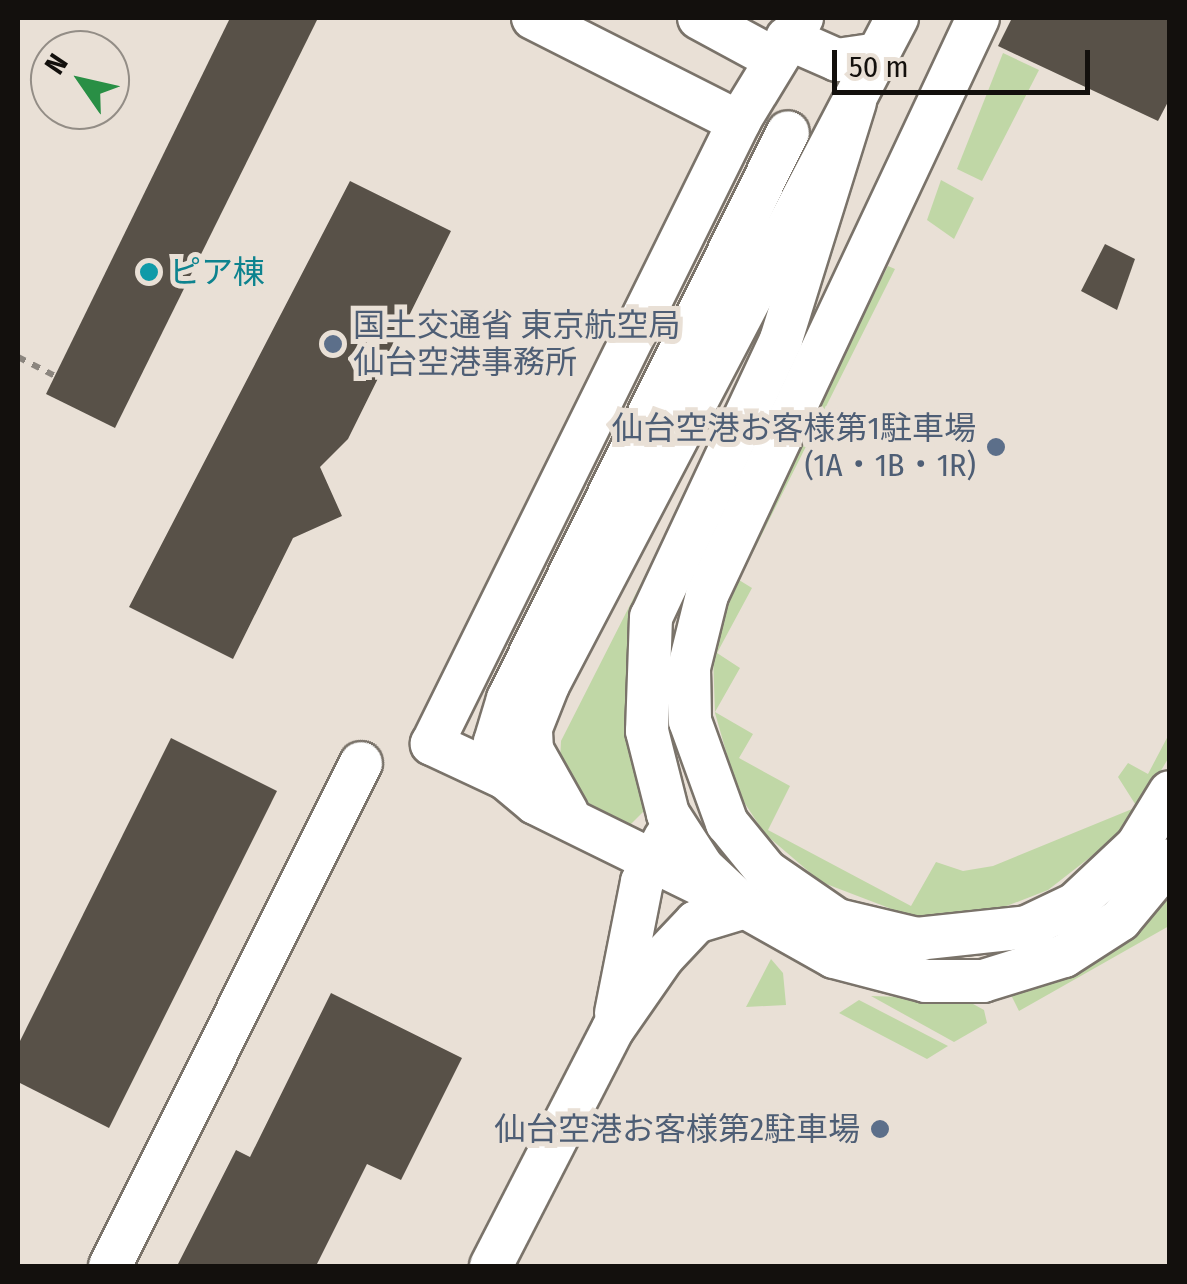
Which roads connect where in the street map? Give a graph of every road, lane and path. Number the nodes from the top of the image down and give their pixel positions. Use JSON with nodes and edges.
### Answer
{"nodes":[{"id":1,"x":533,"y":18,"type":"edge"},
{"id":2,"x":978,"y":18,"type":"edge"},
{"id":3,"x":716,"y":22,"type":"edge"},
{"id":4,"x":888,"y":36,"type":"edge"},
{"id":5,"x":787,"y":38,"type":"edge"},
{"id":6,"x":847,"y":116,"type":"junction"},
{"id":7,"x":742,"y":117,"type":"junction"},
{"id":8,"x":788,"y":132,"type":"junction"},
{"id":9,"x":18,"y":357,"type":"edge"},
{"id":10,"x":55,"y":376,"type":"dead end"},
{"id":11,"x":796,"y":398,"type":"junction"},
{"id":12,"x":690,"y":525,"type":"junction"},
{"id":13,"x":362,"y":764,"type":"dead end"},
{"id":14,"x":505,"y":778,"type":"junction"},
{"id":15,"x":1170,"y":792,"type":"edge"},
{"id":16,"x":673,"y":822,"type":"junction"},
{"id":17,"x":587,"y":828,"type":"junction"},
{"id":18,"x":653,"y":860,"type":"junction"},
{"id":19,"x":1170,"y":860,"type":"edge"},
{"id":20,"x":745,"y":907,"type":"junction"},
{"id":21,"x":613,"y":1029,"type":"junction"},
{"id":22,"x":110,"y":1266,"type":"edge"},
{"id":23,"x":491,"y":1266,"type":"edge"}],
"edges":[{"from":1,"to":7,"type":"street"},
{"from":2,"to":11,"type":"street"},
{"from":3,"to":5,"type":"street"},
{"from":4,"to":5,"type":"street"},
{"from":4,"to":6,"type":"street"},
{"from":5,"to":7,"type":"street"},
{"from":6,"to":8,"type":"street"},
{"from":6,"to":12,"type":"street"},
{"from":6,"to":17,"type":"street"},
{"from":7,"to":8,"type":"street"},
{"from":7,"to":14,"type":"street"},
{"from":8,"to":14,"type":"street"},
{"from":9,"to":10,"type":"path"},
{"from":11,"to":12,"type":"street"},
{"from":11,"to":15,"type":"street"},
{"from":12,"to":16,"type":"street"},
{"from":13,"to":22,"type":"street"},
{"from":14,"to":17,"type":"street"},
{"from":16,"to":18,"type":"street"},
{"from":16,"to":20,"type":"street"},
{"from":17,"to":18,"type":"street"},
{"from":18,"to":20,"type":"street"},
{"from":18,"to":21,"type":"street"},
{"from":19,"to":20,"type":"street"},
{"from":20,"to":21,"type":"street"},
{"from":21,"to":23,"type":"street"}]}
